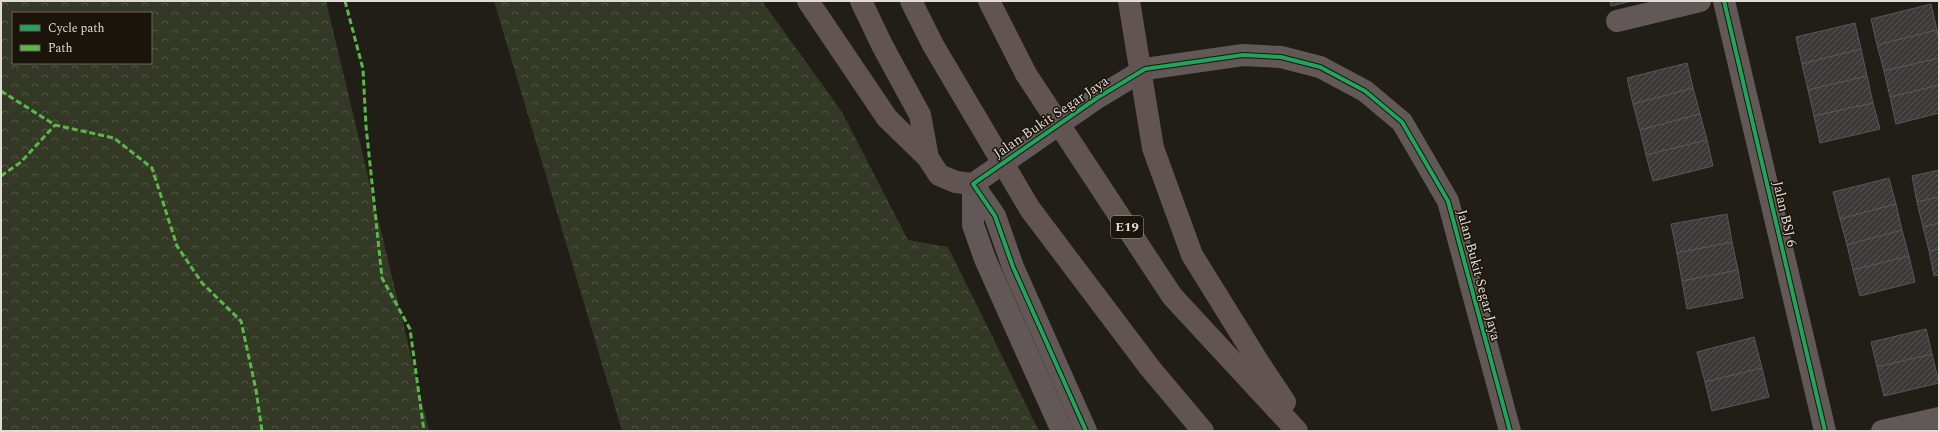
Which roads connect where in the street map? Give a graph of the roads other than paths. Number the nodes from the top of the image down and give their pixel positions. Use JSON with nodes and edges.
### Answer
{"nodes":[{"id":1,"x":808,"y":1,"type":"edge"},
{"id":2,"x":861,"y":1,"type":"edge"},
{"id":3,"x":911,"y":1,"type":"edge"},
{"id":4,"x":989,"y":1,"type":"edge"},
{"id":5,"x":1129,"y":1,"type":"edge"},
{"id":6,"x":1700,"y":1,"type":"edge"},
{"id":7,"x":1724,"y":1,"type":"edge"},
{"id":8,"x":1617,"y":21,"type":"dead end"},
{"id":9,"x":928,"y":158,"type":"junction"},
{"id":10,"x":973,"y":184,"type":"junction"},
{"id":11,"x":1939,"y":418,"type":"edge"},
{"id":12,"x":1062,"y":431,"type":"edge"},
{"id":13,"x":1086,"y":431,"type":"edge"},
{"id":14,"x":1203,"y":431,"type":"edge"},
{"id":15,"x":1297,"y":431,"type":"edge"},
{"id":16,"x":1305,"y":431,"type":"edge"},
{"id":17,"x":1510,"y":431,"type":"edge"},
{"id":18,"x":1825,"y":431,"type":"edge"},
{"id":19,"x":1882,"y":431,"type":"edge"}],
"edges":[{"from":1,"to":9,"type":"highway"},
{"from":2,"to":9,"type":"highway"},
{"from":3,"to":14,"type":"highway","bridge":true},
{"from":4,"to":15,"type":"highway","number":"E19","bridge":true},
{"from":5,"to":16,"type":"highway","bridge":true},
{"from":6,"to":8,"type":"street"},
{"from":7,"to":18,"type":"street","name":"Jalan BSJ 6"},
{"from":9,"to":10,"type":"highway"},
{"from":10,"to":12,"type":"street"},
{"from":10,"to":13,"type":"street"},
{"from":10,"to":17,"type":"street","name":"Jalan Bukit Segar Jaya"},
{"from":11,"to":19,"type":"street"}]}
